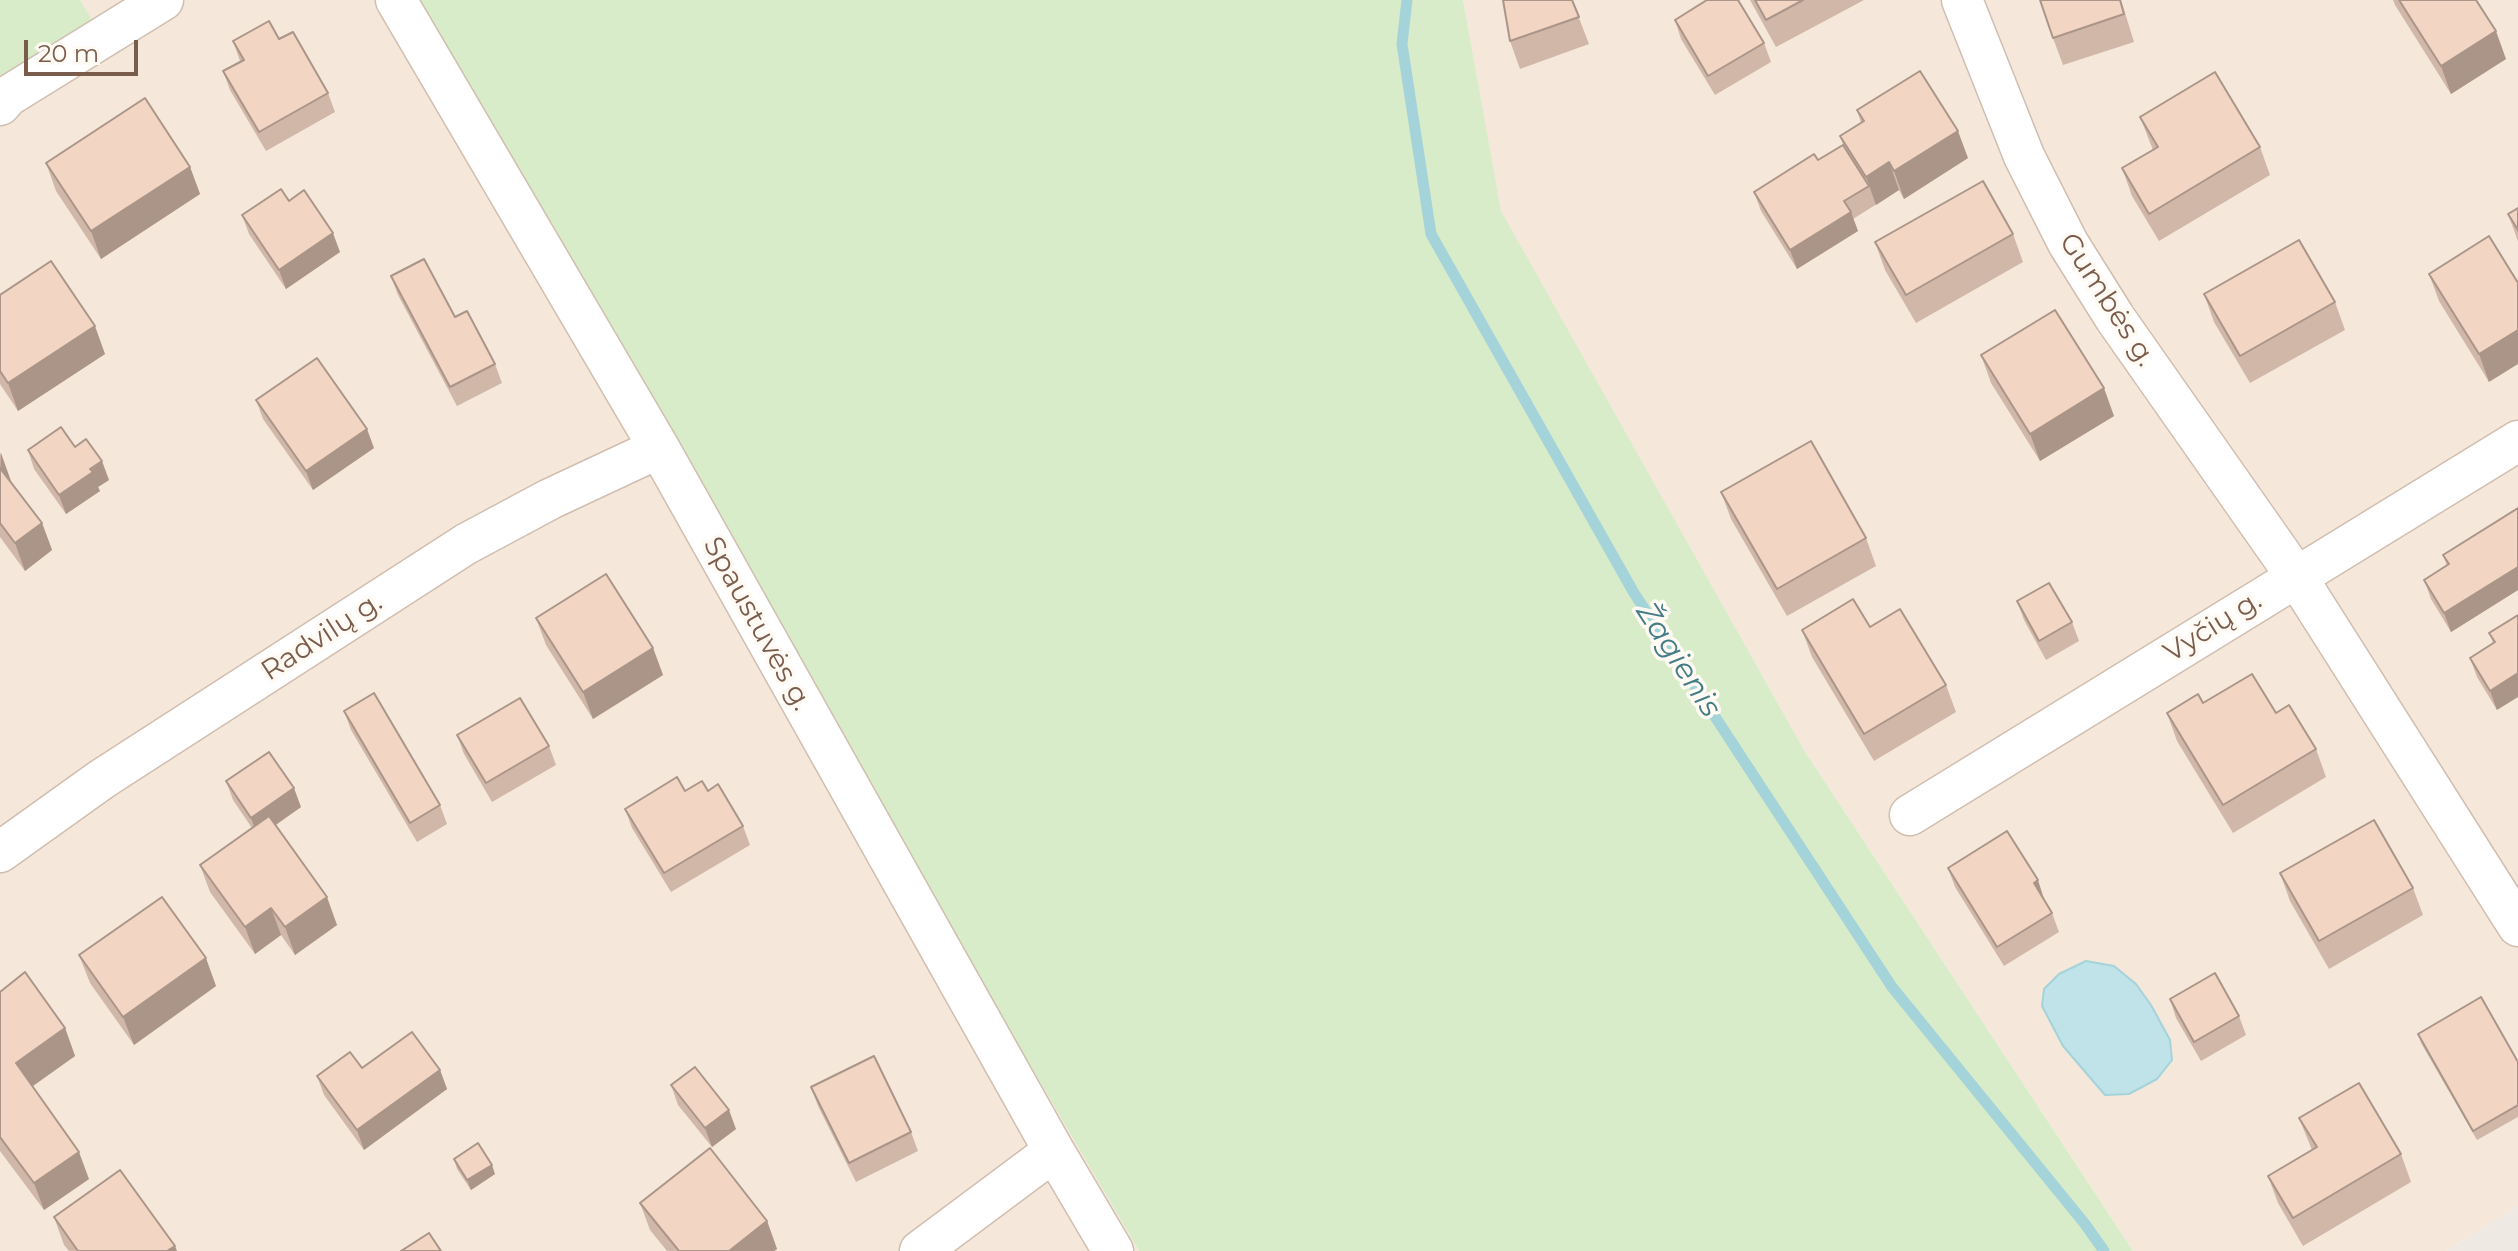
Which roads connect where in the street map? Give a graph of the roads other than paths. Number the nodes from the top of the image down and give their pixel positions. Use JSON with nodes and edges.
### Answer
{"nodes":[{"id":1,"x":163,"y":0,"type":"edge"},
{"id":2,"x":396,"y":0,"type":"edge"},
{"id":3,"x":1962,"y":0,"type":"edge"},
{"id":4,"x":0,"y":105,"type":"edge"},
{"id":5,"x":2518,"y":441,"type":"edge"},
{"id":6,"x":659,"y":448,"type":"junction"},
{"id":7,"x":2296,"y":576,"type":"junction"},
{"id":8,"x":1910,"y":815,"type":"dead end"},
{"id":9,"x":0,"y":852,"type":"edge"},
{"id":10,"x":2518,"y":926,"type":"edge"},
{"id":11,"x":1054,"y":1151,"type":"junction"},
{"id":12,"x":920,"y":1251,"type":"edge"},
{"id":13,"x":1113,"y":1251,"type":"edge"}],
"edges":[{"from":1,"to":4,"type":"street"},
{"from":2,"to":6,"type":"street","name":"Spaustuvės g."},
{"from":3,"to":7,"type":"street","name":"Gumbės g."},
{"from":5,"to":7,"type":"street","name":"Vyčių g."},
{"from":6,"to":9,"type":"street","name":"Radvilų g."},
{"from":6,"to":11,"type":"street","name":"Spaustuvės g."},
{"from":7,"to":8,"type":"street","name":"Vyčių g."},
{"from":7,"to":10,"type":"street","name":"Gumbės g."},
{"from":11,"to":12,"type":"street"},
{"from":11,"to":13,"type":"street","name":"Spaustuvės g."}]}
